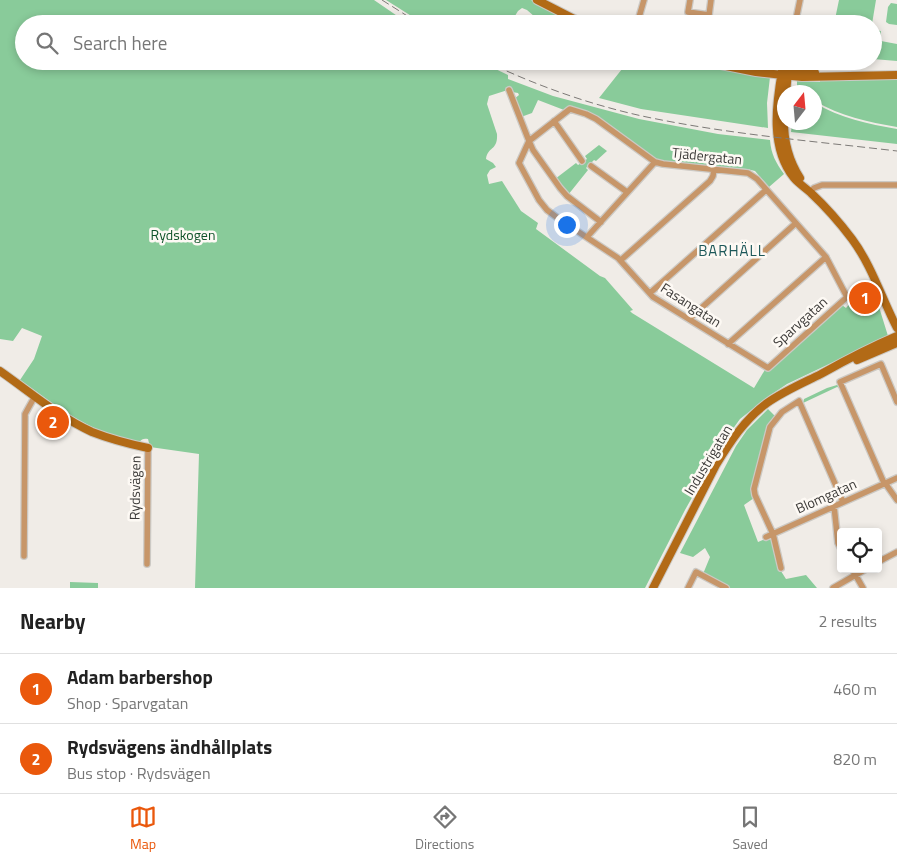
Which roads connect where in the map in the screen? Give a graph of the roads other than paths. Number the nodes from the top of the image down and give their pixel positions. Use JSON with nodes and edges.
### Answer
{"nodes":[{"id":1,"x":536,"y":0,"type":"edge"},
{"id":2,"x":644,"y":0,"type":"edge"},
{"id":3,"x":690,"y":0,"type":"edge"},
{"id":4,"x":711,"y":0,"type":"edge"},
{"id":5,"x":800,"y":0,"type":"edge"},
{"id":6,"x":566,"y":15,"type":"edge"},
{"id":7,"x":640,"y":15,"type":"edge"},
{"id":8,"x":797,"y":15,"type":"edge"},
{"id":9,"x":763,"y":70,"type":"edge"},
{"id":10,"x":786,"y":70,"type":"edge"},
{"id":11,"x":785,"y":73,"type":"junction"},
{"id":12,"x":897,"y":76,"type":"edge"},
{"id":13,"x":786,"y":85,"type":"edge"},
{"id":14,"x":509,"y":90,"type":"dead end"},
{"id":15,"x":554,"y":121,"type":"junction"},
{"id":16,"x":784,"y":130,"type":"edge"},
{"id":17,"x":529,"y":141,"type":"junction"},
{"id":18,"x":582,"y":161,"type":"dead end"},
{"id":19,"x":655,"y":162,"type":"junction"},
{"id":20,"x":591,"y":166,"type":"dead end"},
{"id":21,"x":714,"y":169,"type":"junction"},
{"id":22,"x":897,"y":186,"type":"edge"},
{"id":23,"x":766,"y":190,"type":"junction"},
{"id":24,"x":627,"y":192,"type":"junction"},
{"id":25,"x":810,"y":192,"type":"junction"},
{"id":26,"x":601,"y":222,"type":"junction"},
{"id":27,"x":796,"y":223,"type":"junction"},
{"id":28,"x":587,"y":237,"type":"junction"},
{"id":29,"x":826,"y":256,"type":"junction"},
{"id":30,"x":621,"y":260,"type":"junction"},
{"id":31,"x":876,"y":282,"type":"junction"},
{"id":32,"x":650,"y":293,"type":"junction"},
{"id":33,"x":848,"y":297,"type":"junction"},
{"id":34,"x":689,"y":319,"type":"junction"},
{"id":35,"x":897,"y":328,"type":"edge"},
{"id":36,"x":897,"y":336,"type":"edge"},
{"id":37,"x":897,"y":343,"type":"edge"},
{"id":38,"x":728,"y":344,"type":"junction"},
{"id":39,"x":768,"y":368,"type":"joint"},
{"id":40,"x":0,"y":372,"type":"edge"},
{"id":41,"x":818,"y":375,"type":"junction"},
{"id":42,"x":35,"y":396,"type":"junction"},
{"id":43,"x":897,"y":402,"type":"edge"},
{"id":44,"x":148,"y":448,"type":"joint"},
{"id":45,"x":897,"y":478,"type":"edge"},
{"id":46,"x":885,"y":483,"type":"junction"},
{"id":47,"x":897,"y":500,"type":"edge"},
{"id":48,"x":843,"y":502,"type":"junction"},
{"id":49,"x":834,"y":506,"type":"junction"},
{"id":50,"x":773,"y":534,"type":"junction"},
{"id":51,"x":837,"y":534,"type":"edge"},
{"id":52,"x":766,"y":537,"type":"dead end"},
{"id":53,"x":897,"y":552,"type":"edge"},
{"id":54,"x":24,"y":556,"type":"dead end"},
{"id":55,"x":882,"y":560,"type":"edge"},
{"id":56,"x":147,"y":564,"type":"dead end"},
{"id":57,"x":781,"y":568,"type":"dead end"},
{"id":58,"x":853,"y":573,"type":"edge"},
{"id":59,"x":855,"y":573,"type":"edge"},
{"id":60,"x":653,"y":588,"type":"edge"},
{"id":61,"x":688,"y":588,"type":"edge"},
{"id":62,"x":726,"y":588,"type":"edge"},
{"id":63,"x":833,"y":588,"type":"edge"},
{"id":64,"x":863,"y":588,"type":"edge"}],
"edges":[{"from":1,"to":6,"type":"street"},
{"from":2,"to":7,"type":"street"},
{"from":3,"to":4,"type":"street"},
{"from":5,"to":8,"type":"street"},
{"from":9,"to":11,"type":"street"},
{"from":10,"to":11,"type":"street"},
{"from":11,"to":12,"type":"street"},
{"from":11,"to":13,"type":"street"},
{"from":11,"to":25,"type":"street"},
{"from":14,"to":17,"type":"street"},
{"from":15,"to":17,"type":"street","name":"Tjädergatan"},
{"from":15,"to":18,"type":"street"},
{"from":15,"to":19,"type":"street","name":"Tjädergatan"},
{"from":16,"to":25,"type":"street"},
{"from":17,"to":26,"type":"street"},
{"from":17,"to":28,"type":"street","name":"Fasangatan"},
{"from":19,"to":21,"type":"street","name":"Tjädergatan"},
{"from":19,"to":24,"type":"street"},
{"from":20,"to":24,"type":"street"},
{"from":21,"to":23,"type":"street","name":"Tjädergatan"},
{"from":21,"to":30,"type":"street"},
{"from":22,"to":25,"type":"street"},
{"from":23,"to":27,"type":"street","name":"Tjädergatan"},
{"from":23,"to":32,"type":"street"},
{"from":24,"to":26,"type":"street"},
{"from":25,"to":31,"type":"street"},
{"from":26,"to":28,"type":"street"},
{"from":27,"to":29,"type":"street","name":"Tjädergatan"},
{"from":27,"to":34,"type":"street"},
{"from":28,"to":30,"type":"street","name":"Fasangatan"},
{"from":29,"to":33,"type":"street","name":"Tjädergatan"},
{"from":29,"to":38,"type":"street"},
{"from":30,"to":32,"type":"street","name":"Fasangatan"},
{"from":31,"to":33,"type":"street","name":"Sparvgatan"},
{"from":31,"to":35,"type":"street"},
{"from":32,"to":34,"type":"street","name":"Fasangatan"},
{"from":33,"to":39,"type":"street","name":"Sparvgatan"},
{"from":34,"to":38,"type":"street","name":"Fasangatan"},
{"from":36,"to":41,"type":"street","name":"Industrigatan"},
{"from":37,"to":41,"type":"street","name":"Industrigatan"},
{"from":38,"to":39,"type":"street","name":"Fasangatan"},
{"from":40,"to":42,"type":"street","name":"Rydsvägen"},
{"from":41,"to":60,"type":"street","name":"Industrigatan"},
{"from":42,"to":44,"type":"street","name":"Rydsvägen"},
{"from":42,"to":54,"type":"street"},
{"from":43,"to":46,"type":"street"},
{"from":44,"to":56,"type":"street","name":"Rydsvägen"},
{"from":45,"to":46,"type":"street","name":"Blomgatan"},
{"from":46,"to":47,"type":"street"},
{"from":46,"to":48,"type":"street","name":"Blomgatan"},
{"from":48,"to":49,"type":"street","name":"Blomgatan"},
{"from":48,"to":50,"type":"street"},
{"from":49,"to":50,"type":"street","name":"Blomgatan"},
{"from":49,"to":51,"type":"street"},
{"from":50,"to":52,"type":"street","name":"Blomgatan"},
{"from":50,"to":57,"type":"street"},
{"from":53,"to":55,"type":"street"},
{"from":58,"to":63,"type":"street"},
{"from":59,"to":64,"type":"street"},
{"from":61,"to":62,"type":"street"}]}
